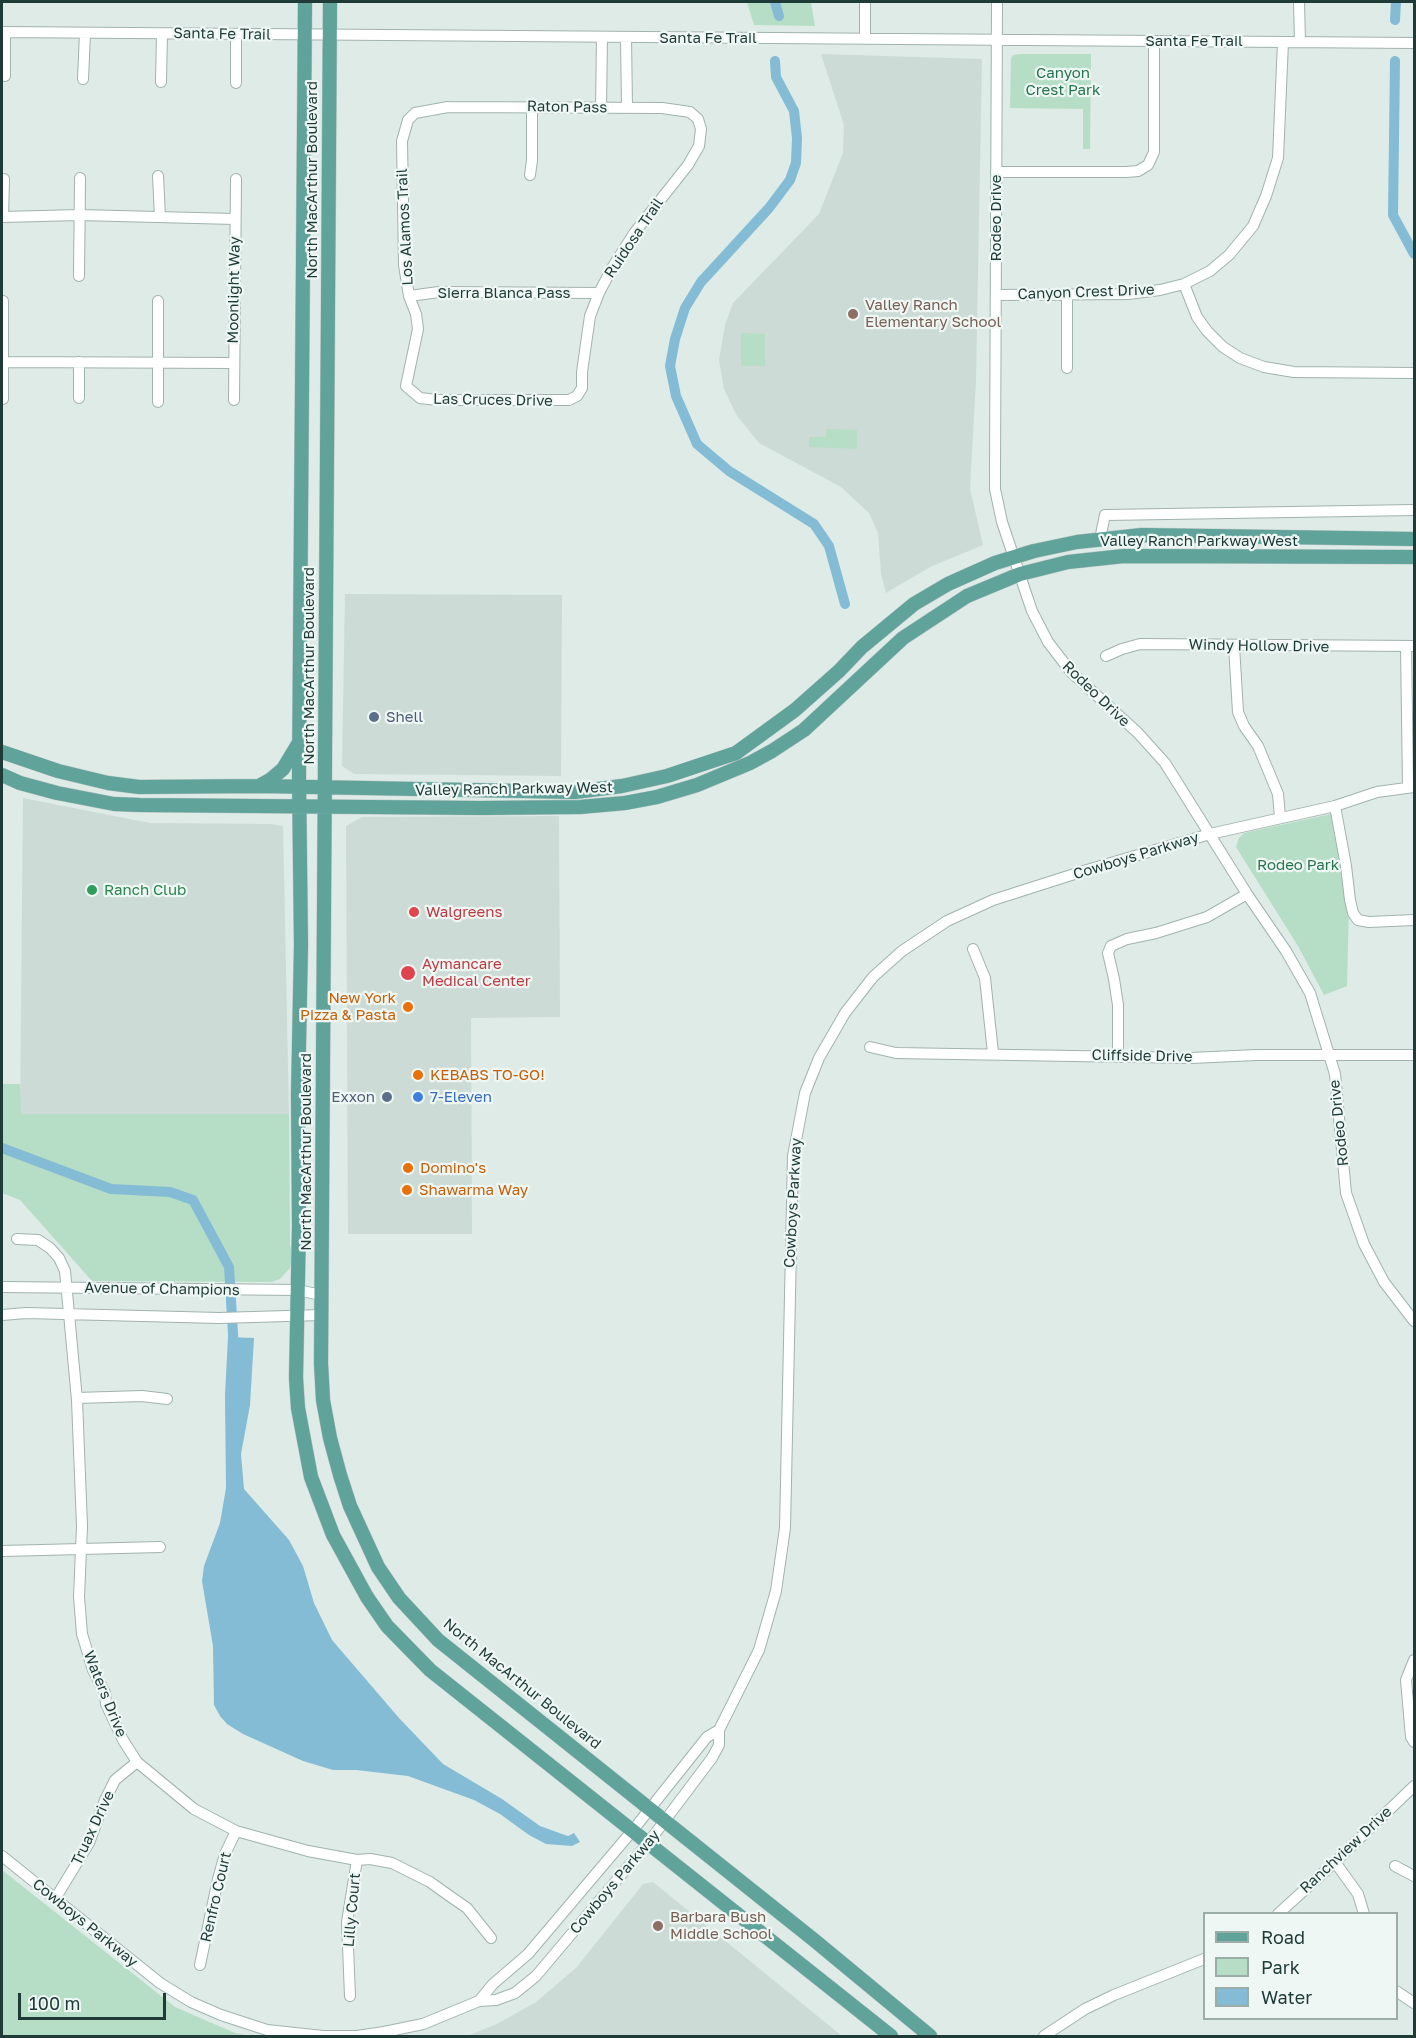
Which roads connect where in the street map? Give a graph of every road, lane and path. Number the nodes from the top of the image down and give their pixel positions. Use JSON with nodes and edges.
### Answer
{"nodes":[{"id":1,"x":304,"y":2,"type":"edge"},
{"id":2,"x":330,"y":2,"type":"edge"},
{"id":3,"x":865,"y":2,"type":"edge"},
{"id":4,"x":997,"y":2,"type":"edge"},
{"id":5,"x":1299,"y":2,"type":"edge"},
{"id":6,"x":3,"y":32,"type":"edge"},
{"id":7,"x":85,"y":33,"type":"junction"},
{"id":8,"x":162,"y":34,"type":"junction"},
{"id":9,"x":236,"y":34,"type":"junction"},
{"id":10,"x":305,"y":35,"type":"junction"},
{"id":11,"x":330,"y":35,"type":"junction"},
{"id":12,"x":602,"y":37,"type":"junction"},
{"id":13,"x":627,"y":37,"type":"junction"},
{"id":14,"x":866,"y":39,"type":"junction"},
{"id":15,"x":997,"y":40,"type":"junction"},
{"id":16,"x":1154,"y":41,"type":"junction"},
{"id":17,"x":1283,"y":42,"type":"junction"},
{"id":18,"x":1300,"y":42,"type":"junction"},
{"id":19,"x":1414,"y":42,"type":"edge"},
{"id":20,"x":5,"y":76,"type":"dead end"},
{"id":21,"x":83,"y":79,"type":"dead end"},
{"id":22,"x":161,"y":82,"type":"dead end"},
{"id":23,"x":236,"y":83,"type":"dead end"},
{"id":24,"x":532,"y":107,"type":"junction"},
{"id":25,"x":601,"y":108,"type":"junction"},
{"id":26,"x":627,"y":108,"type":"junction"},
{"id":27,"x":408,"y":120,"type":"joint"},
{"id":28,"x":699,"y":146,"type":"joint"},
{"id":29,"x":996,"y":172,"type":"junction"},
{"id":30,"x":530,"y":175,"type":"dead end"},
{"id":31,"x":158,"y":176,"type":"dead end"},
{"id":32,"x":80,"y":178,"type":"dead end"},
{"id":33,"x":4,"y":179,"type":"dead end"},
{"id":34,"x":236,"y":179,"type":"dead end"},
{"id":35,"x":79,"y":215,"type":"junction"},
{"id":36,"x":2,"y":217,"type":"edge"},
{"id":37,"x":160,"y":217,"type":"junction"},
{"id":38,"x":235,"y":219,"type":"junction"},
{"id":39,"x":79,"y":276,"type":"dead end"},
{"id":40,"x":1184,"y":284,"type":"junction"},
{"id":41,"x":599,"y":293,"type":"junction"},
{"id":42,"x":1067,"y":294,"type":"junction"},
{"id":43,"x":996,"y":295,"type":"junction"},
{"id":44,"x":409,"y":296,"type":"junction"},
{"id":45,"x":3,"y":301,"type":"dead end"},
{"id":46,"x":158,"y":301,"type":"dead end"},
{"id":47,"x":2,"y":362,"type":"edge"},
{"id":48,"x":79,"y":362,"type":"junction"},
{"id":49,"x":157,"y":363,"type":"junction"},
{"id":50,"x":233,"y":363,"type":"junction"},
{"id":51,"x":1067,"y":368,"type":"dead end"},
{"id":52,"x":1414,"y":373,"type":"edge"},
{"id":53,"x":79,"y":398,"type":"dead end"},
{"id":54,"x":420,"y":398,"type":"joint"},
{"id":55,"x":3,"y":399,"type":"edge"},
{"id":56,"x":234,"y":400,"type":"dead end"},
{"id":57,"x":566,"y":400,"type":"joint"},
{"id":58,"x":158,"y":402,"type":"dead end"},
{"id":59,"x":1414,"y":510,"type":"edge"},
{"id":60,"x":1226,"y":536,"type":"junction"},
{"id":61,"x":1100,"y":539,"type":"junction"},
{"id":62,"x":1414,"y":539,"type":"edge"},
{"id":63,"x":1225,"y":556,"type":"junction"},
{"id":64,"x":1014,"y":557,"type":"junction"},
{"id":65,"x":1414,"y":557,"type":"edge"},
{"id":66,"x":1020,"y":574,"type":"junction"},
{"id":67,"x":1234,"y":646,"type":"junction"},
{"id":68,"x":1410,"y":646,"type":"edge"},
{"id":69,"x":1106,"y":656,"type":"dead end"},
{"id":70,"x":299,"y":742,"type":"junction"},
{"id":71,"x":2,"y":752,"type":"edge"},
{"id":72,"x":732,"y":755,"type":"junction"},
{"id":73,"x":716,"y":761,"type":"junction"},
{"id":74,"x":738,"y":768,"type":"junction"},
{"id":75,"x":724,"y":774,"type":"junction"},
{"id":76,"x":2,"y":775,"type":"edge"},
{"id":77,"x":118,"y":784,"type":"junction"},
{"id":78,"x":259,"y":786,"type":"junction"},
{"id":79,"x":299,"y":787,"type":"junction"},
{"id":80,"x":324,"y":787,"type":"junction"},
{"id":81,"x":1411,"y":787,"type":"edge"},
{"id":82,"x":546,"y":791,"type":"junction"},
{"id":83,"x":114,"y":804,"type":"junction"},
{"id":84,"x":299,"y":806,"type":"junction"},
{"id":85,"x":324,"y":806,"type":"junction"},
{"id":86,"x":1335,"y":806,"type":"junction"},
{"id":87,"x":545,"y":807,"type":"junction"},
{"id":88,"x":1280,"y":817,"type":"junction"},
{"id":89,"x":1210,"y":834,"type":"junction"},
{"id":90,"x":1247,"y":894,"type":"junction"},
{"id":91,"x":1414,"y":920,"type":"edge"},
{"id":92,"x":973,"y":949,"type":"dead end"},
{"id":93,"x":323,"y":1037,"type":"junction"},
{"id":94,"x":299,"y":1038,"type":"junction"},
{"id":95,"x":870,"y":1047,"type":"dead end"},
{"id":96,"x":993,"y":1053,"type":"junction"},
{"id":97,"x":1330,"y":1054,"type":"junction"},
{"id":98,"x":1414,"y":1055,"type":"edge"},
{"id":99,"x":1118,"y":1056,"type":"junction"},
{"id":100,"x":17,"y":1239,"type":"dead end"},
{"id":101,"x":2,"y":1287,"type":"edge"},
{"id":102,"x":66,"y":1287,"type":"junction"},
{"id":103,"x":298,"y":1290,"type":"junction"},
{"id":104,"x":321,"y":1295,"type":"junction"},
{"id":105,"x":68,"y":1314,"type":"junction"},
{"id":106,"x":2,"y":1315,"type":"edge"},
{"id":107,"x":321,"y":1315,"type":"junction"},
{"id":108,"x":297,"y":1316,"type":"junction"},
{"id":109,"x":1414,"y":1321,"type":"edge"},
{"id":110,"x":76,"y":1398,"type":"junction"},
{"id":111,"x":167,"y":1399,"type":"dead end"},
{"id":112,"x":160,"y":1547,"type":"dead end"},
{"id":113,"x":81,"y":1550,"type":"junction"},
{"id":114,"x":2,"y":1551,"type":"edge"},
{"id":115,"x":1414,"y":1660,"type":"edge"},
{"id":116,"x":719,"y":1730,"type":"junction"},
{"id":117,"x":1414,"y":1742,"type":"edge"},
{"id":118,"x":137,"y":1762,"type":"junction"},
{"id":119,"x":1414,"y":1786,"type":"edge"},
{"id":120,"x":650,"y":1810,"type":"junction"},
{"id":121,"x":665,"y":1822,"type":"junction"},
{"id":122,"x":633,"y":1830,"type":"junction"},
{"id":123,"x":236,"y":1831,"type":"junction"},
{"id":124,"x":648,"y":1843,"type":"junction"},
{"id":125,"x":2,"y":1856,"type":"edge"},
{"id":126,"x":357,"y":1860,"type":"junction"},
{"id":127,"x":1335,"y":1862,"type":"junction"},
{"id":128,"x":1395,"y":1866,"type":"dead end"},
{"id":129,"x":1414,"y":1876,"type":"edge"},
{"id":130,"x":55,"y":1899,"type":"junction"},
{"id":131,"x":1280,"y":1912,"type":"edge"},
{"id":132,"x":1363,"y":1912,"type":"edge"},
{"id":133,"x":490,"y":1938,"type":"dead end"},
{"id":134,"x":1203,"y":1959,"type":"edge"},
{"id":135,"x":200,"y":1965,"type":"dead end"},
{"id":136,"x":1398,"y":1991,"type":"edge"},
{"id":137,"x":350,"y":1996,"type":"dead end"},
{"id":138,"x":479,"y":2001,"type":"junction"},
{"id":139,"x":1414,"y":2003,"type":"edge"},
{"id":140,"x":891,"y":2037,"type":"edge"},
{"id":141,"x":930,"y":2037,"type":"edge"},
{"id":142,"x":1044,"y":2037,"type":"edge"}],
"edges":[{"from":1,"to":10,"type":"main road","name":"North MacArthur Boulevard"},
{"from":2,"to":11,"type":"main road","name":"North MacArthur Boulevard"},
{"from":3,"to":14,"type":"street"},
{"from":4,"to":15,"type":"street","name":"Rodeo Drive"},
{"from":5,"to":18,"type":"street"},
{"from":6,"to":7,"type":"street","name":"Santa Fe Trail"},
{"from":6,"to":20,"type":"street"},
{"from":7,"to":8,"type":"street","name":"Santa Fe Trail"},
{"from":7,"to":21,"type":"street"},
{"from":8,"to":9,"type":"street","name":"Santa Fe Trail"},
{"from":8,"to":22,"type":"street"},
{"from":9,"to":10,"type":"street","name":"Santa Fe Trail"},
{"from":9,"to":23,"type":"street"},
{"from":10,"to":11,"type":"street","name":"Santa Fe Trail"},
{"from":10,"to":70,"type":"main road","name":"North MacArthur Boulevard"},
{"from":11,"to":12,"type":"street","name":"Santa Fe Trail"},
{"from":11,"to":80,"type":"main road","name":"North MacArthur Boulevard"},
{"from":12,"to":13,"type":"street","name":"Santa Fe Trail"},
{"from":12,"to":25,"type":"street"},
{"from":13,"to":14,"type":"street","name":"Santa Fe Trail"},
{"from":13,"to":26,"type":"street"},
{"from":14,"to":15,"type":"street","name":"Santa Fe Trail"},
{"from":15,"to":16,"type":"street","name":"Santa Fe Trail"},
{"from":15,"to":29,"type":"street","name":"Rodeo Drive"},
{"from":16,"to":17,"type":"street","name":"Santa Fe Trail"},
{"from":16,"to":29,"type":"street"},
{"from":17,"to":18,"type":"street","name":"Santa Fe Trail"},
{"from":17,"to":40,"type":"street","name":"Canyon Crest Drive"},
{"from":18,"to":19,"type":"street","name":"Santa Fe Trail"},
{"from":24,"to":25,"type":"street","name":"Raton Pass"},
{"from":24,"to":27,"type":"street","name":"Raton Pass"},
{"from":24,"to":30,"type":"street"},
{"from":25,"to":26,"type":"street","name":"Raton Pass"},
{"from":26,"to":28,"type":"street","name":"Raton Pass"},
{"from":27,"to":44,"type":"street","name":"Los Alamos Trail"},
{"from":28,"to":41,"type":"street","name":"Ruidosa Trail"},
{"from":29,"to":43,"type":"street","name":"Rodeo Drive"},
{"from":31,"to":37,"type":"street"},
{"from":32,"to":35,"type":"street"},
{"from":33,"to":36,"type":"street"},
{"from":34,"to":38,"type":"street"},
{"from":35,"to":36,"type":"street","name":"Moonlight Way"},
{"from":35,"to":37,"type":"street","name":"Moonlight Way"},
{"from":35,"to":39,"type":"street"},
{"from":37,"to":38,"type":"street","name":"Moonlight Way"},
{"from":38,"to":50,"type":"street","name":"Moonlight Way"},
{"from":40,"to":42,"type":"street","name":"Canyon Crest Drive"},
{"from":40,"to":52,"type":"street"},
{"from":41,"to":44,"type":"street","name":"Sierra Blanca Pass"},
{"from":41,"to":57,"type":"street","name":"Ruidosa Trail"},
{"from":42,"to":43,"type":"street","name":"Canyon Crest Drive"},
{"from":42,"to":51,"type":"street"},
{"from":43,"to":64,"type":"street","name":"Rodeo Drive"},
{"from":44,"to":54,"type":"street","name":"Los Alamos Trail"},
{"from":45,"to":47,"type":"street"},
{"from":46,"to":49,"type":"street"},
{"from":47,"to":48,"type":"street","name":"Moonlight Way"},
{"from":47,"to":55,"type":"street"},
{"from":48,"to":49,"type":"street","name":"Moonlight Way"},
{"from":48,"to":53,"type":"street"},
{"from":49,"to":50,"type":"street","name":"Moonlight Way"},
{"from":49,"to":58,"type":"street"},
{"from":50,"to":56,"type":"street"},
{"from":54,"to":57,"type":"street","name":"Las Cruces Drive"},
{"from":59,"to":61,"type":"street"},
{"from":60,"to":61,"type":"main road","name":"Valley Ranch Parkway West"},
{"from":60,"to":62,"type":"main road","name":"Valley Ranch Parkway West"},
{"from":60,"to":63,"type":"main road"},
{"from":61,"to":64,"type":"main road","name":"Valley Ranch Parkway West"},
{"from":63,"to":65,"type":"main road","name":"Valley Ranch Parkway West"},
{"from":63,"to":66,"type":"main road","name":"Valley Ranch Parkway West"},
{"from":64,"to":66,"type":"street","name":"Rodeo Drive"},
{"from":64,"to":72,"type":"main road","name":"Valley Ranch Parkway West"},
{"from":66,"to":74,"type":"main road","name":"Valley Ranch Parkway West"},
{"from":66,"to":89,"type":"street","name":"Rodeo Drive"},
{"from":67,"to":68,"type":"street","name":"Windy Hollow Drive"},
{"from":67,"to":69,"type":"street","name":"Windy Hollow Drive"},
{"from":67,"to":88,"type":"street"},
{"from":68,"to":81,"type":"street"},
{"from":70,"to":78,"type":"main road"},
{"from":70,"to":79,"type":"main road","name":"North MacArthur Boulevard"},
{"from":71,"to":77,"type":"main road","name":"Valley Ranch Parkway West"},
{"from":72,"to":73,"type":"main road","name":"Valley Ranch Parkway West"},
{"from":72,"to":74,"type":"main road"},
{"from":73,"to":75,"type":"main road"},
{"from":73,"to":82,"type":"main road","name":"Valley Ranch Parkway West"},
{"from":74,"to":75,"type":"main road","name":"Valley Ranch Parkway West"},
{"from":75,"to":87,"type":"main road","name":"Valley Ranch Parkway West"},
{"from":76,"to":83,"type":"main road","name":"Valley Ranch Parkway West"},
{"from":77,"to":78,"type":"main road","name":"Valley Ranch Parkway West"},
{"from":77,"to":83,"type":"main road"},
{"from":78,"to":79,"type":"main road","name":"Valley Ranch Parkway West"},
{"from":79,"to":80,"type":"main road","name":"Valley Ranch Parkway West"},
{"from":79,"to":84,"type":"main road","name":"North MacArthur Boulevard"},
{"from":80,"to":82,"type":"main road","name":"Valley Ranch Parkway West"},
{"from":80,"to":85,"type":"main road","name":"North MacArthur Boulevard"},
{"from":81,"to":86,"type":"street","name":"Cowboys Parkway"},
{"from":82,"to":87,"type":"main road"},
{"from":83,"to":84,"type":"main road","name":"Valley Ranch Parkway West"},
{"from":84,"to":85,"type":"main road","name":"Valley Ranch Parkway West"},
{"from":84,"to":94,"type":"main road","name":"North MacArthur Boulevard"},
{"from":85,"to":87,"type":"main road","name":"Valley Ranch Parkway West"},
{"from":85,"to":93,"type":"main road","name":"North MacArthur Boulevard"},
{"from":86,"to":88,"type":"street","name":"Cowboys Parkway"},
{"from":86,"to":91,"type":"street"},
{"from":88,"to":89,"type":"street","name":"Cowboys Parkway"},
{"from":89,"to":90,"type":"street","name":"Rodeo Drive"},
{"from":89,"to":116,"type":"street","name":"Cowboys Parkway"},
{"from":90,"to":97,"type":"street","name":"Rodeo Drive"},
{"from":90,"to":99,"type":"street"},
{"from":92,"to":96,"type":"street"},
{"from":93,"to":94,"type":"main road"},
{"from":93,"to":104,"type":"main road","name":"North MacArthur Boulevard"},
{"from":94,"to":103,"type":"main road","name":"North MacArthur Boulevard"},
{"from":95,"to":96,"type":"street","name":"Cliffside Drive"},
{"from":96,"to":99,"type":"street","name":"Cliffside Drive"},
{"from":97,"to":98,"type":"street","name":"Cliffside Drive"},
{"from":97,"to":99,"type":"street","name":"Cliffside Drive"},
{"from":97,"to":109,"type":"street","name":"Rodeo Drive"},
{"from":100,"to":102,"type":"street","name":"Waters Drive"},
{"from":101,"to":102,"type":"street","name":"Avenue of Champions"},
{"from":102,"to":103,"type":"street","name":"Avenue of Champions"},
{"from":102,"to":105,"type":"street","name":"Waters Drive"},
{"from":103,"to":104,"type":"street","name":"Avenue of Champions"},
{"from":103,"to":108,"type":"main road","name":"North MacArthur Boulevard"},
{"from":104,"to":107,"type":"main road","name":"North MacArthur Boulevard"},
{"from":105,"to":106,"type":"street","name":"Avenue of Champions"},
{"from":105,"to":108,"type":"street","name":"Avenue of Champions"},
{"from":105,"to":110,"type":"street","name":"Waters Drive"},
{"from":107,"to":108,"type":"street","name":"Avenue of Champions"},
{"from":107,"to":120,"type":"main road","name":"North MacArthur Boulevard"},
{"from":108,"to":122,"type":"main road","name":"North MacArthur Boulevard"},
{"from":110,"to":111,"type":"street"},
{"from":110,"to":113,"type":"street","name":"Waters Drive"},
{"from":112,"to":113,"type":"street"},
{"from":113,"to":114,"type":"street"},
{"from":113,"to":118,"type":"street","name":"Waters Drive"},
{"from":115,"to":117,"type":"street"},
{"from":116,"to":120,"type":"street","name":"Cowboys Parkway"},
{"from":116,"to":121,"type":"street","name":"Cowboys Parkway"},
{"from":118,"to":123,"type":"street","name":"Waters Drive"},
{"from":118,"to":130,"type":"street","name":"Truax Drive"},
{"from":119,"to":127,"type":"street","name":"Ranchview Drive"},
{"from":120,"to":121,"type":"main road","name":"North MacArthur Boulevard"},
{"from":120,"to":122,"type":"street","name":"Cowboys Parkway"},
{"from":121,"to":124,"type":"street","name":"Cowboys Parkway"},
{"from":121,"to":141,"type":"main road","name":"North MacArthur Boulevard"},
{"from":122,"to":124,"type":"main road","name":"North MacArthur Boulevard"},
{"from":122,"to":138,"type":"street","name":"Cowboys Parkway"},
{"from":123,"to":126,"type":"street","name":"Waters Drive"},
{"from":123,"to":135,"type":"street","name":"Renfro Court"},
{"from":124,"to":138,"type":"street","name":"Cowboys Parkway"},
{"from":124,"to":140,"type":"main road","name":"North MacArthur Boulevard"},
{"from":125,"to":130,"type":"street","name":"Cowboys Parkway"},
{"from":126,"to":133,"type":"street","name":"Waters Drive"},
{"from":126,"to":137,"type":"street","name":"Lilly Court"},
{"from":127,"to":131,"type":"street","name":"Ranchview Drive"},
{"from":127,"to":132,"type":"street"},
{"from":128,"to":129,"type":"street"},
{"from":130,"to":138,"type":"street","name":"Cowboys Parkway"},
{"from":134,"to":142,"type":"street"},
{"from":136,"to":139,"type":"street"}]}
